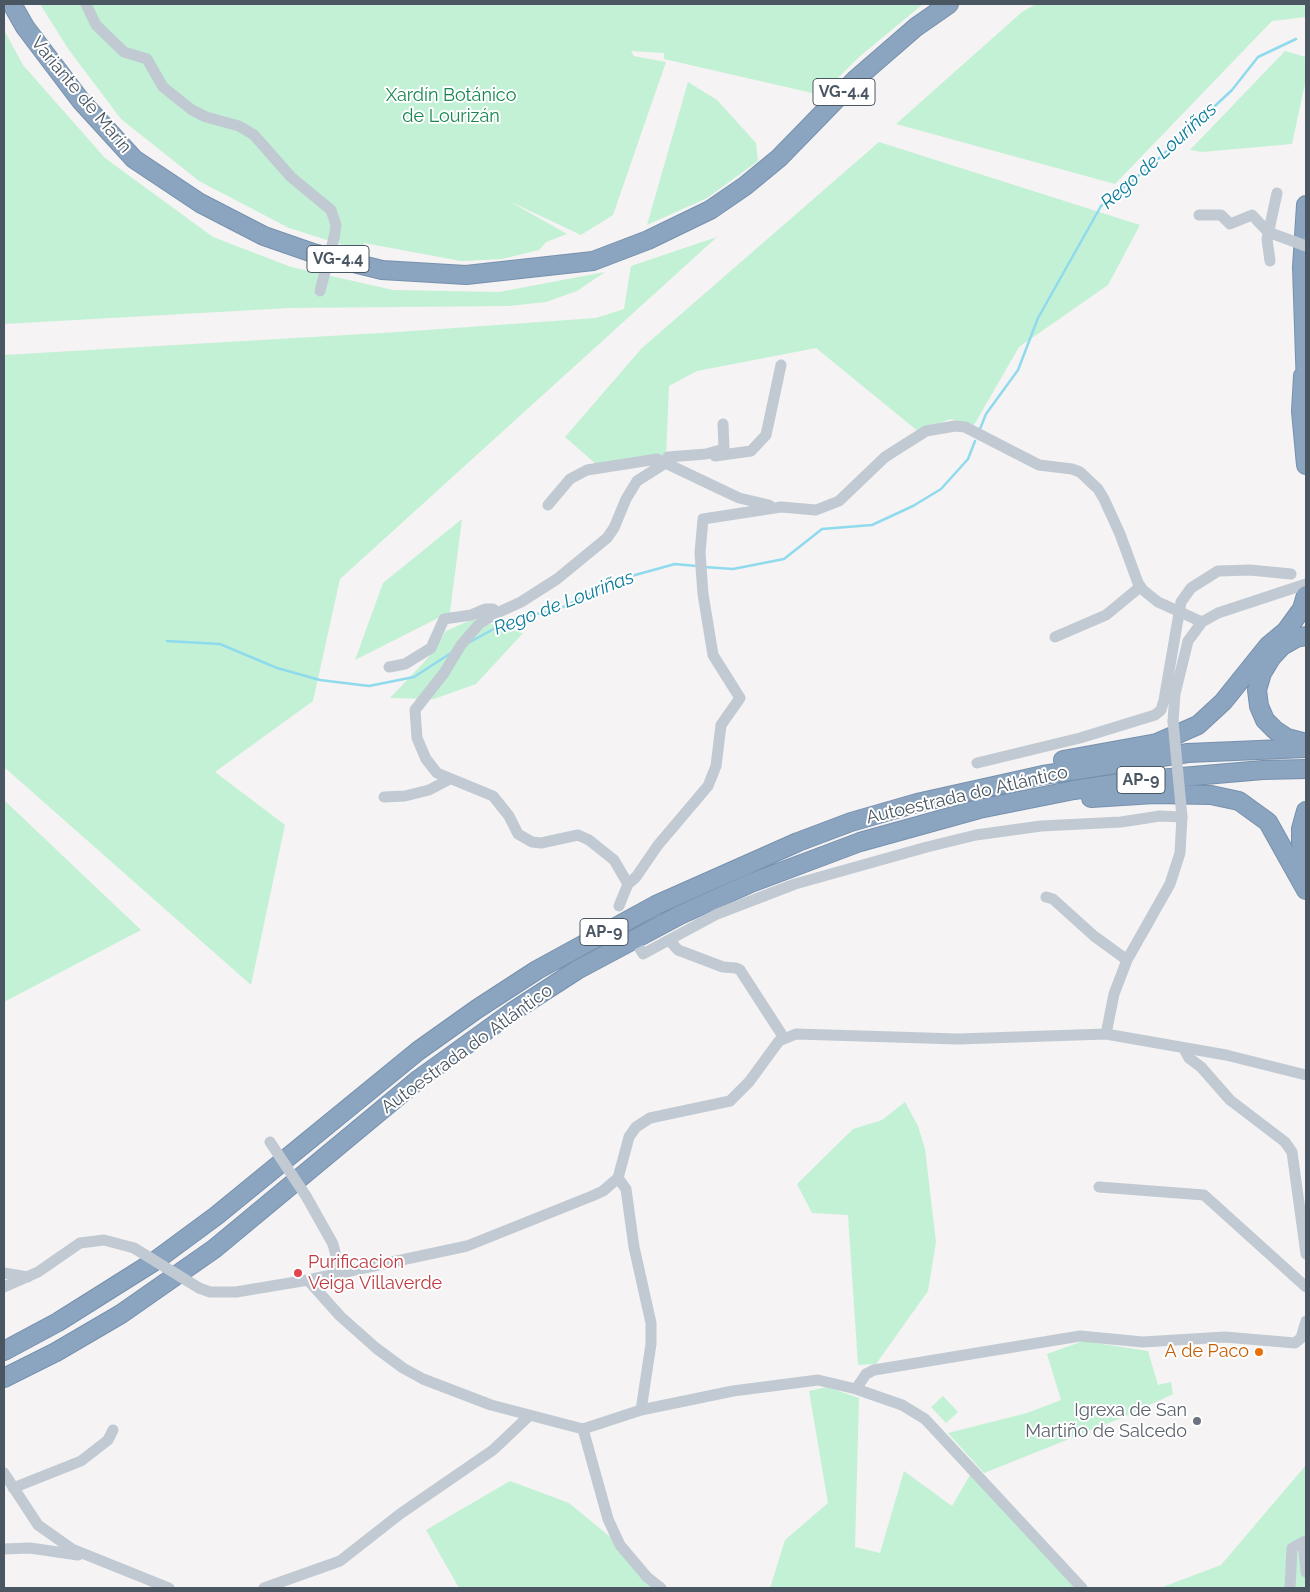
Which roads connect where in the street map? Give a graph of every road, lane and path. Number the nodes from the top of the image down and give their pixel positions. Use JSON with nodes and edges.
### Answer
{"nodes":[{"id":1,"x":12,"y":4,"type":"edge"},
{"id":2,"x":86,"y":4,"type":"edge"},
{"id":3,"x":949,"y":4,"type":"edge"},
{"id":4,"x":1278,"y":193,"type":"dead end"},
{"id":5,"x":1306,"y":205,"type":"edge"},
{"id":6,"x":1200,"y":215,"type":"dead end"},
{"id":7,"x":1268,"y":232,"type":"junction"},
{"id":8,"x":1306,"y":246,"type":"edge"},
{"id":9,"x":1270,"y":261,"type":"dead end"},
{"id":10,"x":320,"y":291,"type":"dead end"},
{"id":11,"x":1304,"y":361,"type":"junction"},
{"id":12,"x":780,"y":365,"type":"dead end"},
{"id":13,"x":1306,"y":388,"type":"edge"},
{"id":14,"x":723,"y":424,"type":"dead end"},
{"id":15,"x":706,"y":454,"type":"junction"},
{"id":16,"x":667,"y":462,"type":"junction"},
{"id":17,"x":1306,"y":465,"type":"edge"},
{"id":18,"x":548,"y":505,"type":"dead end"},
{"id":19,"x":781,"y":507,"type":"junction"},
{"id":20,"x":1291,"y":574,"type":"dead end"},
{"id":21,"x":1306,"y":584,"type":"edge"},
{"id":22,"x":1140,"y":587,"type":"junction"},
{"id":23,"x":1306,"y":595,"type":"edge"},
{"id":24,"x":497,"y":613,"type":"junction"},
{"id":25,"x":1178,"y":613,"type":"junction"},
{"id":26,"x":1202,"y":622,"type":"junction"},
{"id":27,"x":1306,"y":636,"type":"edge"},
{"id":28,"x":1055,"y":637,"type":"dead end"},
{"id":29,"x":390,"y":667,"type":"dead end"},
{"id":30,"x":1306,"y":744,"type":"edge"},
{"id":31,"x":1306,"y":748,"type":"edge"},
{"id":32,"x":977,"y":764,"type":"dead end"},
{"id":33,"x":1306,"y":770,"type":"edge"},
{"id":34,"x":450,"y":779,"type":"junction"},
{"id":35,"x":384,"y":798,"type":"dead end"},
{"id":36,"x":917,"y":803,"type":"junction"},
{"id":37,"x":979,"y":809,"type":"junction"},
{"id":38,"x":1306,"y":810,"type":"edge"},
{"id":39,"x":1182,"y":817,"type":"junction"},
{"id":40,"x":1306,"y":870,"type":"edge"},
{"id":41,"x":628,"y":884,"type":"junction"},
{"id":42,"x":1306,"y":890,"type":"edge"},
{"id":43,"x":1046,"y":897,"type":"dead end"},
{"id":44,"x":619,"y":906,"type":"dead end"},
{"id":45,"x":669,"y":940,"type":"junction"},
{"id":46,"x":640,"y":949,"type":"dead end"},
{"id":47,"x":1127,"y":960,"type":"junction"},
{"id":48,"x":1106,"y":1034,"type":"junction"},
{"id":49,"x":784,"y":1038,"type":"junction"},
{"id":50,"x":1184,"y":1049,"type":"junction"},
{"id":51,"x":1306,"y":1074,"type":"edge"},
{"id":52,"x":270,"y":1142,"type":"dead end"},
{"id":53,"x":618,"y":1178,"type":"junction"},
{"id":54,"x":1099,"y":1187,"type":"dead end"},
{"id":55,"x":1306,"y":1254,"type":"edge"},
{"id":56,"x":4,"y":1272,"type":"edge"},
{"id":57,"x":340,"y":1272,"type":"junction"},
{"id":58,"x":28,"y":1277,"type":"junction"},
{"id":59,"x":308,"y":1280,"type":"junction"},
{"id":60,"x":4,"y":1287,"type":"edge"},
{"id":61,"x":1306,"y":1287,"type":"edge"},
{"id":62,"x":1306,"y":1321,"type":"edge"},
{"id":63,"x":1302,"y":1345,"type":"edge"},
{"id":64,"x":4,"y":1351,"type":"edge"},
{"id":65,"x":4,"y":1378,"type":"edge"},
{"id":66,"x":856,"y":1389,"type":"junction"},
{"id":67,"x":641,"y":1410,"type":"junction"},
{"id":68,"x":529,"y":1416,"type":"junction"},
{"id":69,"x":583,"y":1429,"type":"junction"},
{"id":70,"x":113,"y":1430,"type":"dead end"},
{"id":71,"x":4,"y":1473,"type":"edge"},
{"id":72,"x":14,"y":1488,"type":"junction"},
{"id":73,"x":1306,"y":1541,"type":"edge"},
{"id":74,"x":4,"y":1549,"type":"edge"},
{"id":75,"x":92,"y":1557,"type":"junction"},
{"id":76,"x":1306,"y":1572,"type":"edge"},
{"id":77,"x":169,"y":1588,"type":"edge"},
{"id":78,"x":264,"y":1588,"type":"edge"},
{"id":79,"x":661,"y":1588,"type":"edge"},
{"id":80,"x":1082,"y":1588,"type":"edge"},
{"id":81,"x":1290,"y":1588,"type":"edge"}],
"edges":[{"from":1,"to":3,"type":"highway","name":"Variante de Marín","number":"VG-4.4"},
{"from":2,"to":10,"type":"street","bridge":true},
{"from":4,"to":7,"type":"street"},
{"from":5,"to":11,"type":"highway"},
{"from":6,"to":7,"type":"street"},
{"from":7,"to":8,"type":"street","bridge":true},
{"from":7,"to":9,"type":"street"},
{"from":11,"to":13,"type":"highway"},
{"from":11,"to":17,"type":"highway"},
{"from":12,"to":15,"type":"street"},
{"from":14,"to":15,"type":"street"},
{"from":15,"to":16,"type":"street"},
{"from":16,"to":18,"type":"street"},
{"from":16,"to":19,"type":"street"},
{"from":16,"to":24,"type":"street"},
{"from":19,"to":22,"type":"street"},
{"from":19,"to":41,"type":"street"},
{"from":20,"to":25,"type":"street"},
{"from":21,"to":26,"type":"street"},
{"from":22,"to":25,"type":"street"},
{"from":22,"to":28,"type":"street"},
{"from":23,"to":36,"type":"highway"},
{"from":24,"to":29,"type":"street"},
{"from":24,"to":34,"type":"street"},
{"from":25,"to":26,"type":"street"},
{"from":25,"to":32,"type":"street"},
{"from":26,"to":39,"type":"street","bridge":true},
{"from":27,"to":30,"type":"highway"},
{"from":31,"to":36,"type":"highway","name":"Autoestrada do Atlántico","number":"AP-9"},
{"from":33,"to":37,"type":"highway","name":"Autoestrada do Atlántico","number":"AP-9"},
{"from":34,"to":35,"type":"street"},
{"from":34,"to":41,"type":"street"},
{"from":36,"to":64,"type":"highway","name":"Autoestrada do Atlántico","number":"AP-9"},
{"from":37,"to":42,"type":"highway"},
{"from":37,"to":65,"type":"highway","name":"Autoestrada do Atlántico","number":"AP-9"},
{"from":38,"to":40,"type":"highway"},
{"from":39,"to":45,"type":"street"},
{"from":39,"to":47,"type":"street"},
{"from":41,"to":44,"type":"street"},
{"from":43,"to":47,"type":"street"},
{"from":45,"to":46,"type":"street"},
{"from":45,"to":49,"type":"street"},
{"from":47,"to":48,"type":"street"},
{"from":48,"to":49,"type":"street"},
{"from":48,"to":50,"type":"street"},
{"from":49,"to":53,"type":"street"},
{"from":50,"to":51,"type":"street"},
{"from":50,"to":55,"type":"street"},
{"from":52,"to":57,"type":"street","bridge":true},
{"from":53,"to":57,"type":"street"},
{"from":53,"to":67,"type":"street"},
{"from":54,"to":61,"type":"street"},
{"from":56,"to":58,"type":"street"},
{"from":57,"to":59,"type":"street"},
{"from":58,"to":59,"type":"street","bridge":true},
{"from":58,"to":60,"type":"street"},
{"from":59,"to":68,"type":"street"},
{"from":62,"to":63,"type":"street"},
{"from":63,"to":66,"type":"street"},
{"from":66,"to":67,"type":"street"},
{"from":66,"to":80,"type":"street"},
{"from":67,"to":69,"type":"street"},
{"from":68,"to":69,"type":"street"},
{"from":68,"to":78,"type":"street"},
{"from":69,"to":79,"type":"street"},
{"from":70,"to":72,"type":"street"},
{"from":71,"to":72,"type":"street"},
{"from":72,"to":75,"type":"street"},
{"from":73,"to":76,"type":"street"},
{"from":73,"to":81,"type":"street"},
{"from":74,"to":75,"type":"street"},
{"from":75,"to":77,"type":"street"}]}
